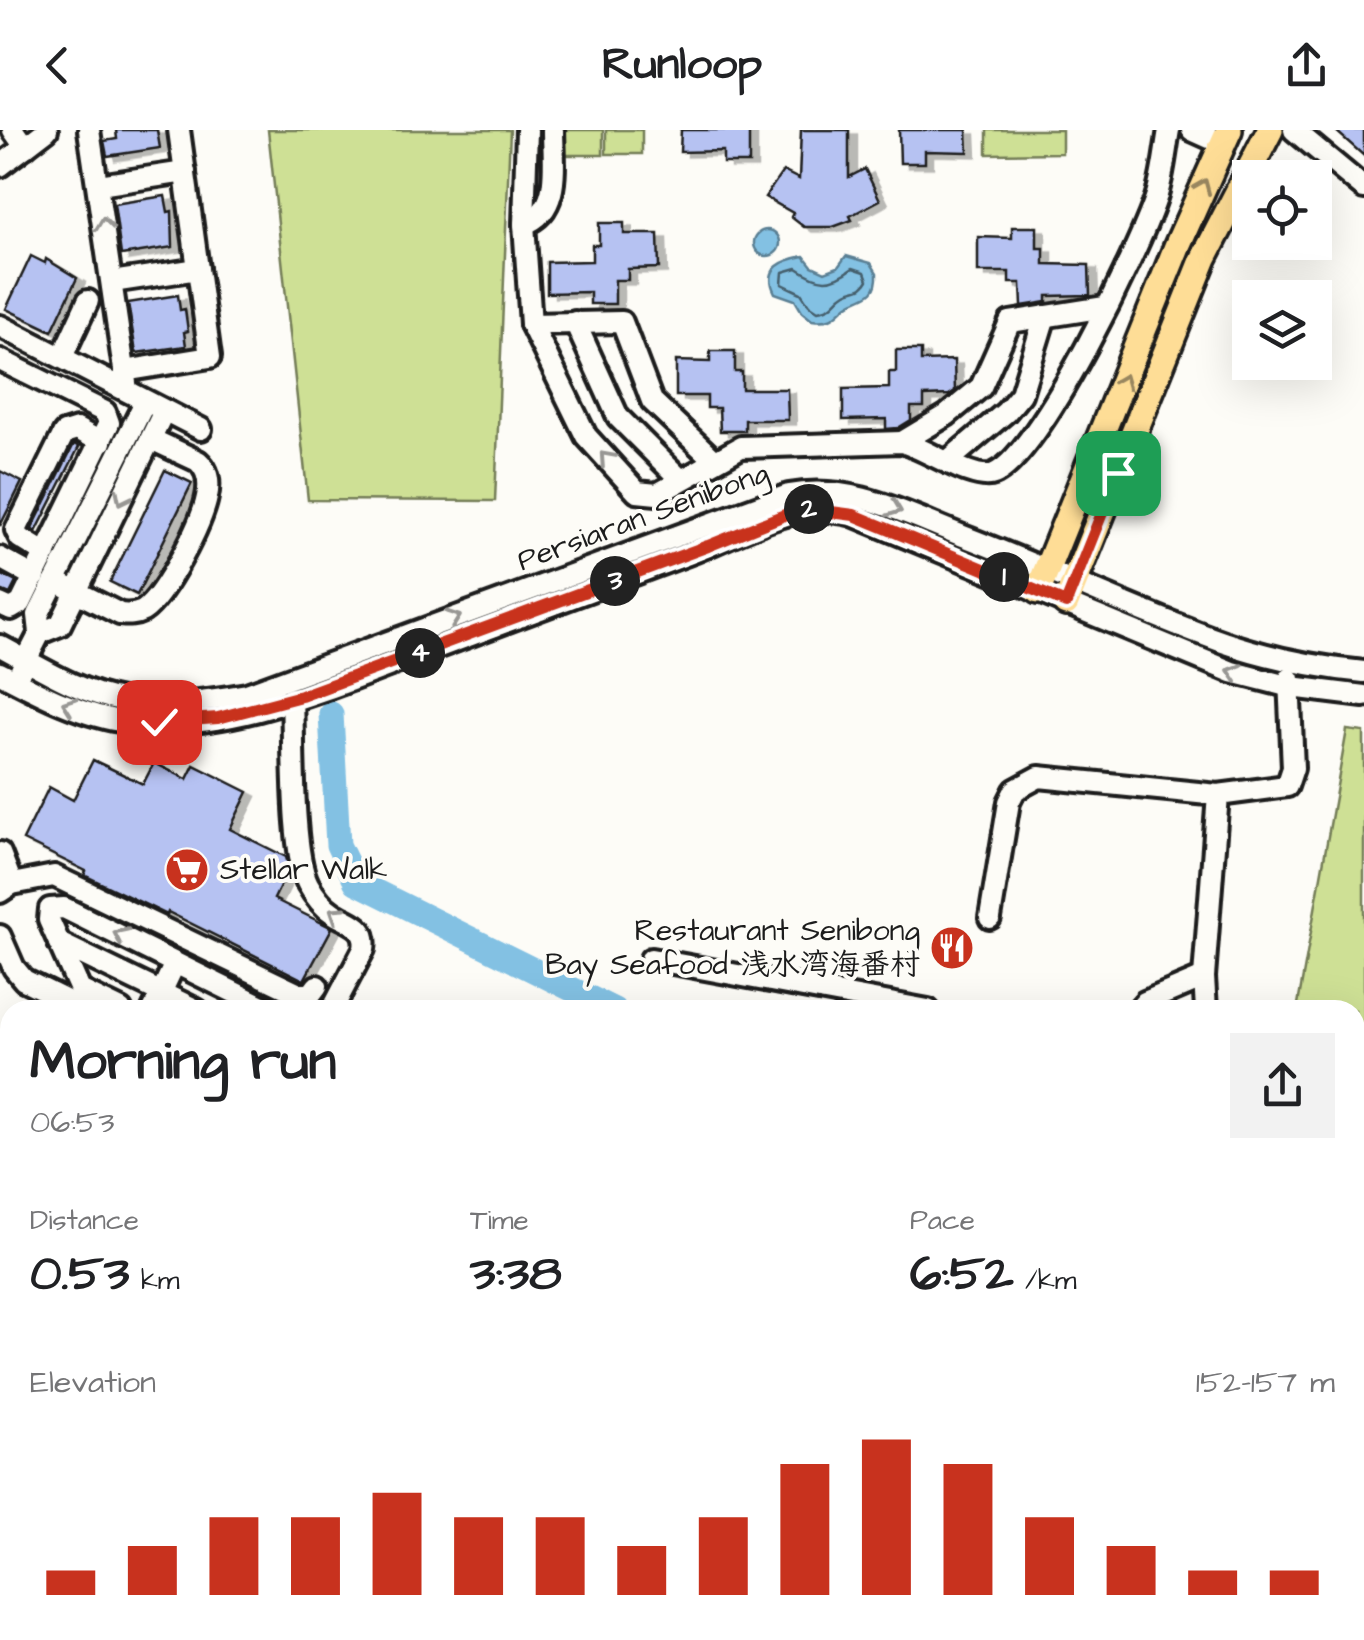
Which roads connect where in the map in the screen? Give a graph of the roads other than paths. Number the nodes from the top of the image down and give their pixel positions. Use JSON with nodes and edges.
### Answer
{"nodes":[{"id":1,"x":48,"y":130,"type":"edge"},
{"id":2,"x":89,"y":130,"type":"edge"},
{"id":3,"x":178,"y":130,"type":"edge"},
{"id":4,"x":527,"y":130,"type":"edge"},
{"id":5,"x":553,"y":130,"type":"edge"},
{"id":6,"x":1168,"y":130,"type":"edge"},
{"id":7,"x":1192,"y":130,"type":"edge"},
{"id":8,"x":1270,"y":130,"type":"edge"},
{"id":9,"x":1300,"y":132,"type":"edge"},
{"id":10,"x":1225,"y":137,"type":"edge"},
{"id":11,"x":19,"y":138,"type":"edge"},
{"id":12,"x":0,"y":166,"type":"edge"},
{"id":13,"x":184,"y":172,"type":"junction"},
{"id":14,"x":99,"y":184,"type":"junction"},
{"id":15,"x":1364,"y":188,"type":"edge"},
{"id":16,"x":524,"y":224,"type":"junction"},
{"id":17,"x":1178,"y":244,"type":"junction"},
{"id":18,"x":1204,"y":258,"type":"junction"},
{"id":19,"x":198,"y":268,"type":"junction"},
{"id":20,"x":112,"y":282,"type":"junction"},
{"id":21,"x":88,"y":301,"type":"dead end"},
{"id":22,"x":1105,"y":307,"type":"junction"},
{"id":23,"x":1044,"y":316,"type":"junction"},
{"id":24,"x":575,"y":322,"type":"junction"},
{"id":25,"x":532,"y":324,"type":"junction"},
{"id":26,"x":0,"y":326,"type":"edge"},
{"id":27,"x":62,"y":357,"type":"junction"},
{"id":28,"x":0,"y":360,"type":"edge"},
{"id":29,"x":125,"y":380,"type":"junction"},
{"id":30,"x":154,"y":406,"type":"junction"},
{"id":31,"x":202,"y":429,"type":"dead end"},
{"id":32,"x":150,"y":439,"type":"junction"},
{"id":33,"x":101,"y":442,"type":"junction"},
{"id":34,"x":902,"y":442,"type":"junction"},
{"id":35,"x":948,"y":461,"type":"junction"},
{"id":36,"x":715,"y":462,"type":"junction"},
{"id":37,"x":681,"y":480,"type":"junction"},
{"id":38,"x":46,"y":554,"type":"junction"},
{"id":39,"x":0,"y":558,"type":"edge"},
{"id":40,"x":45,"y":579,"type":"junction"},
{"id":41,"x":1042,"y":580,"type":"junction"},
{"id":42,"x":76,"y":592,"type":"junction"},
{"id":43,"x":1070,"y":592,"type":"junction"},
{"id":44,"x":0,"y":604,"type":"edge"},
{"id":45,"x":40,"y":633,"type":"junction"},
{"id":46,"x":0,"y":646,"type":"edge"},
{"id":47,"x":1280,"y":659,"type":"junction"},
{"id":48,"x":26,"y":660,"type":"junction"},
{"id":49,"x":1364,"y":672,"type":"edge"},
{"id":50,"x":5,"y":679,"type":"edge"},
{"id":51,"x":1291,"y":687,"type":"junction"},
{"id":52,"x":296,"y":691,"type":"junction"},
{"id":53,"x":1364,"y":696,"type":"edge"},
{"id":54,"x":1218,"y":796,"type":"junction"},
{"id":55,"x":0,"y":852,"type":"edge"},
{"id":56,"x":6,"y":888,"type":"edge"},
{"id":57,"x":990,"y":918,"type":"dead end"},
{"id":58,"x":0,"y":936,"type":"edge"},
{"id":59,"x":59,"y":943,"type":"junction"},
{"id":60,"x":651,"y":960,"type":"dead end"},
{"id":61,"x":175,"y":963,"type":"junction"},
{"id":62,"x":1204,"y":976,"type":"junction"},
{"id":63,"x":317,"y":986,"type":"dead end"},
{"id":64,"x":65,"y":1000,"type":"edge"},
{"id":65,"x":100,"y":1000,"type":"edge"},
{"id":66,"x":155,"y":1000,"type":"edge"},
{"id":67,"x":157,"y":1000,"type":"edge"},
{"id":68,"x":250,"y":1000,"type":"edge"},
{"id":69,"x":337,"y":1000,"type":"edge"},
{"id":70,"x":873,"y":1000,"type":"edge"},
{"id":71,"x":1150,"y":1000,"type":"edge"},
{"id":72,"x":1205,"y":1000,"type":"edge"}],
"edges":[{"from":1,"to":11,"type":"street"},
{"from":2,"to":14,"type":"street"},
{"from":3,"to":13,"type":"street"},
{"from":4,"to":16,"type":"street"},
{"from":5,"to":16,"type":"street"},
{"from":6,"to":22,"type":"street"},
{"from":7,"to":10,"type":"street"},
{"from":8,"to":18,"type":"main road"},
{"from":9,"to":15,"type":"street"},
{"from":17,"to":10,"type":"main road","one_way":true},
{"from":11,"to":12,"type":"street"},
{"from":13,"to":14,"type":"street"},
{"from":13,"to":19,"type":"street"},
{"from":20,"to":14,"type":"street","one_way":true},
{"from":16,"to":25,"type":"street"},
{"from":17,"to":18,"type":"main road"},
{"from":41,"to":17,"type":"main road","one_way":true},
{"from":18,"to":43,"type":"main road"},
{"from":19,"to":20,"type":"street"},
{"from":19,"to":29,"type":"street"},
{"from":20,"to":29,"type":"street"},
{"from":21,"to":27,"type":"street"},
{"from":22,"to":23,"type":"street"},
{"from":22,"to":35,"type":"street"},
{"from":23,"to":34,"type":"street"},
{"from":23,"to":35,"type":"street"},
{"from":24,"to":25,"type":"street"},
{"from":24,"to":36,"type":"street"},
{"from":24,"to":37,"type":"street"},
{"from":37,"to":25,"type":"street","one_way":true},
{"from":26,"to":27,"type":"street"},
{"from":27,"to":29,"type":"street"},
{"from":28,"to":33,"type":"street"},
{"from":29,"to":30,"type":"street"},
{"from":30,"to":31,"type":"street"},
{"from":30,"to":32,"type":"street"},
{"from":30,"to":40,"type":"street"},
{"from":32,"to":42,"type":"street","one_way":true},
{"from":32,"to":42,"type":"street"},
{"from":33,"to":38,"type":"street"},
{"from":33,"to":38,"type":"street"},
{"from":34,"to":35,"type":"street"},
{"from":34,"to":36,"type":"street"},
{"from":36,"to":37,"type":"street"},
{"from":38,"to":40,"type":"street"},
{"from":39,"to":40,"type":"street"},
{"from":40,"to":42,"type":"street"},
{"from":40,"to":44,"type":"street"},
{"from":40,"to":45,"type":"street"},
{"from":41,"to":43,"type":"street","name":"Persiaran Senibong"},
{"from":41,"to":52,"type":"street","name":"Persiaran Senibong"},
{"from":52,"to":41,"type":"street","name":"Persiaran Senibong","one_way":true},
{"from":42,"to":45,"type":"street"},
{"from":43,"to":47,"type":"street","name":"Persiaran Senibong"},
{"from":51,"to":43,"type":"street","name":"Persiaran Senibong","one_way":true},
{"from":45,"to":48,"type":"street"},
{"from":46,"to":48,"type":"street","name":"Persiaran Senibong"},
{"from":47,"to":49,"type":"street","name":"Persiaran Senibong"},
{"from":47,"to":51,"type":"street"},
{"from":48,"to":50,"type":"street"},
{"from":48,"to":52,"type":"street","name":"Persiaran Senibong"},
{"from":52,"to":50,"type":"street","name":"Persiaran Senibong","one_way":true},
{"from":51,"to":53,"type":"street","name":"Persiaran Senibong"},
{"from":51,"to":54,"type":"street"},
{"from":69,"to":52,"type":"street","one_way":true},
{"from":54,"to":57,"type":"street"},
{"from":54,"to":62,"type":"street"},
{"from":55,"to":56,"type":"street"},
{"from":56,"to":63,"type":"street"},
{"from":58,"to":64,"type":"street"},
{"from":61,"to":59,"type":"street","one_way":true},
{"from":59,"to":65,"type":"street"},
{"from":59,"to":66,"type":"street"},
{"from":60,"to":70,"type":"street"},
{"from":61,"to":67,"type":"street"},
{"from":61,"to":68,"type":"street"},
{"from":62,"to":71,"type":"street"},
{"from":62,"to":72,"type":"street"}]}
